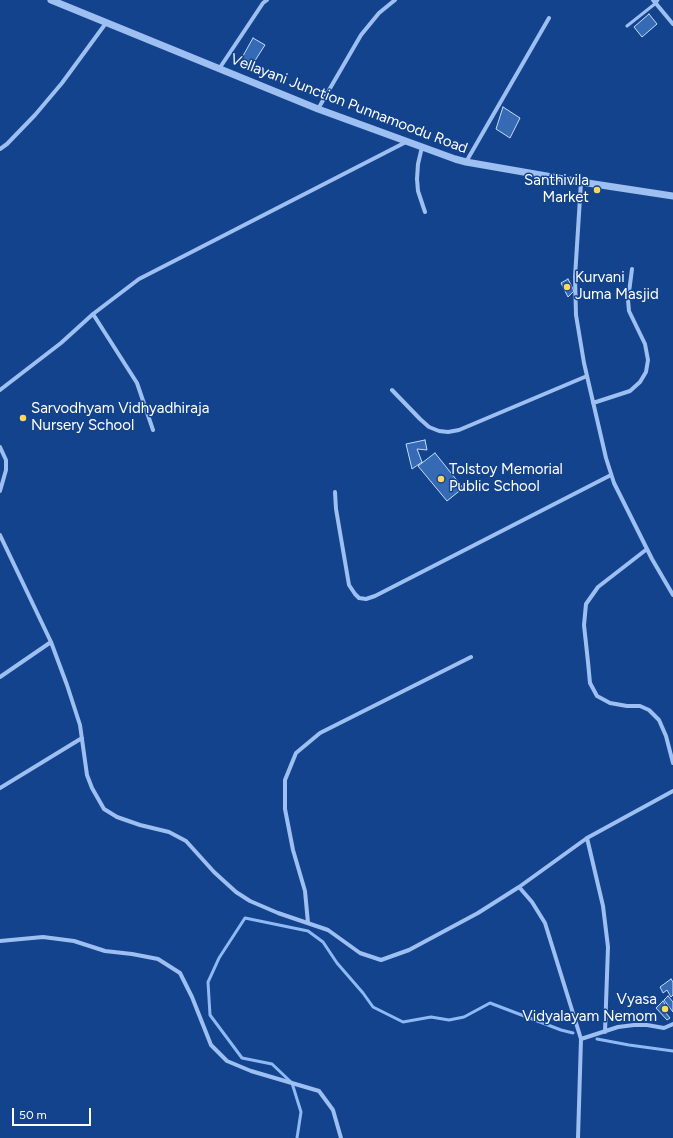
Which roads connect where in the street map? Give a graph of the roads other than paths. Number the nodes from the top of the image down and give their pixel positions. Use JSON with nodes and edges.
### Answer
{"nodes":[{"id":1,"x":51,"y":0,"type":"edge"},
{"id":2,"x":267,"y":0,"type":"edge"},
{"id":3,"x":395,"y":0,"type":"edge"},
{"id":4,"x":656,"y":1,"type":"edge"},
{"id":5,"x":549,"y":18,"type":"dead end"},
{"id":6,"x":106,"y":23,"type":"junction"},
{"id":7,"x":673,"y":24,"type":"edge"},
{"id":8,"x":627,"y":26,"type":"dead end"},
{"id":9,"x":219,"y":69,"type":"junction"},
{"id":10,"x":318,"y":109,"type":"junction"},
{"id":11,"x":406,"y":142,"type":"junction"},
{"id":12,"x":422,"y":147,"type":"junction"},
{"id":13,"x":0,"y":149,"type":"edge"},
{"id":14,"x":466,"y":162,"type":"junction"},
{"id":15,"x":581,"y":182,"type":"junction"},
{"id":16,"x":673,"y":196,"type":"edge"},
{"id":17,"x":425,"y":212,"type":"dead end"},
{"id":18,"x":632,"y":269,"type":"dead end"},
{"id":19,"x":93,"y":314,"type":"junction"},
{"id":20,"x":587,"y":376,"type":"junction"},
{"id":21,"x":0,"y":390,"type":"edge"},
{"id":22,"x":392,"y":390,"type":"dead end"},
{"id":23,"x":593,"y":402,"type":"junction"},
{"id":24,"x":153,"y":430,"type":"dead end"},
{"id":25,"x":0,"y":447,"type":"edge"},
{"id":26,"x":612,"y":475,"type":"junction"},
{"id":27,"x":0,"y":491,"type":"edge"},
{"id":28,"x":335,"y":492,"type":"dead end"},
{"id":29,"x":0,"y":535,"type":"edge"},
{"id":30,"x":647,"y":549,"type":"junction"},
{"id":31,"x":673,"y":594,"type":"edge"},
{"id":32,"x":51,"y":642,"type":"junction"},
{"id":33,"x":471,"y":657,"type":"dead end"},
{"id":34,"x":0,"y":677,"type":"edge"},
{"id":35,"x":82,"y":738,"type":"junction"},
{"id":36,"x":673,"y":763,"type":"edge"},
{"id":37,"x":0,"y":788,"type":"edge"},
{"id":38,"x":673,"y":791,"type":"edge"},
{"id":39,"x":588,"y":838,"type":"junction"},
{"id":40,"x":519,"y":887,"type":"junction"},
{"id":41,"x":308,"y":923,"type":"junction"},
{"id":42,"x":0,"y":941,"type":"edge"},
{"id":43,"x":673,"y":1024,"type":"edge"},
{"id":44,"x":605,"y":1032,"type":"junction"},
{"id":45,"x":581,"y":1040,"type":"junction"},
{"id":46,"x":341,"y":1138,"type":"edge"},
{"id":47,"x":578,"y":1138,"type":"edge"}],
"edges":[{"from":1,"to":6,"type":"street","name":"Vellayani Junction Punnamoodu Road"},
{"from":2,"to":9,"type":"street"},
{"from":3,"to":10,"type":"street"},
{"from":4,"to":7,"type":"street"},
{"from":4,"to":8,"type":"lane"},
{"from":5,"to":14,"type":"street"},
{"from":6,"to":9,"type":"street","name":"Vellayani Junction Punnamoodu Road"},
{"from":6,"to":13,"type":"street"},
{"from":9,"to":10,"type":"street","name":"Vellayani Junction Punnamoodu Road"},
{"from":10,"to":11,"type":"street","name":"Vellayani Junction Punnamoodu Road"},
{"from":11,"to":12,"type":"street","name":"Vellayani Junction Punnamoodu Road"},
{"from":11,"to":19,"type":"street"},
{"from":12,"to":14,"type":"street","name":"Vellayani Junction Punnamoodu Road"},
{"from":12,"to":17,"type":"street"},
{"from":14,"to":15,"type":"street","name":"Vellayani Junction Punnamoodu Road"},
{"from":15,"to":16,"type":"street","name":"Vellayani Junction Punnamoodu Road"},
{"from":15,"to":20,"type":"street"},
{"from":18,"to":23,"type":"street"},
{"from":19,"to":21,"type":"street"},
{"from":19,"to":24,"type":"street"},
{"from":20,"to":22,"type":"street"},
{"from":20,"to":23,"type":"street"},
{"from":23,"to":26,"type":"street"},
{"from":25,"to":27,"type":"street"},
{"from":26,"to":28,"type":"street"},
{"from":26,"to":30,"type":"street"},
{"from":29,"to":32,"type":"street"},
{"from":30,"to":31,"type":"street"},
{"from":30,"to":36,"type":"street"},
{"from":32,"to":34,"type":"street"},
{"from":32,"to":35,"type":"street"},
{"from":33,"to":41,"type":"street"},
{"from":35,"to":37,"type":"street"},
{"from":35,"to":41,"type":"street"},
{"from":38,"to":39,"type":"street"},
{"from":39,"to":40,"type":"street"},
{"from":39,"to":44,"type":"street"},
{"from":40,"to":41,"type":"street"},
{"from":40,"to":45,"type":"street"},
{"from":42,"to":46,"type":"street"},
{"from":43,"to":44,"type":"street"},
{"from":44,"to":45,"type":"street"},
{"from":45,"to":47,"type":"street"}]}
